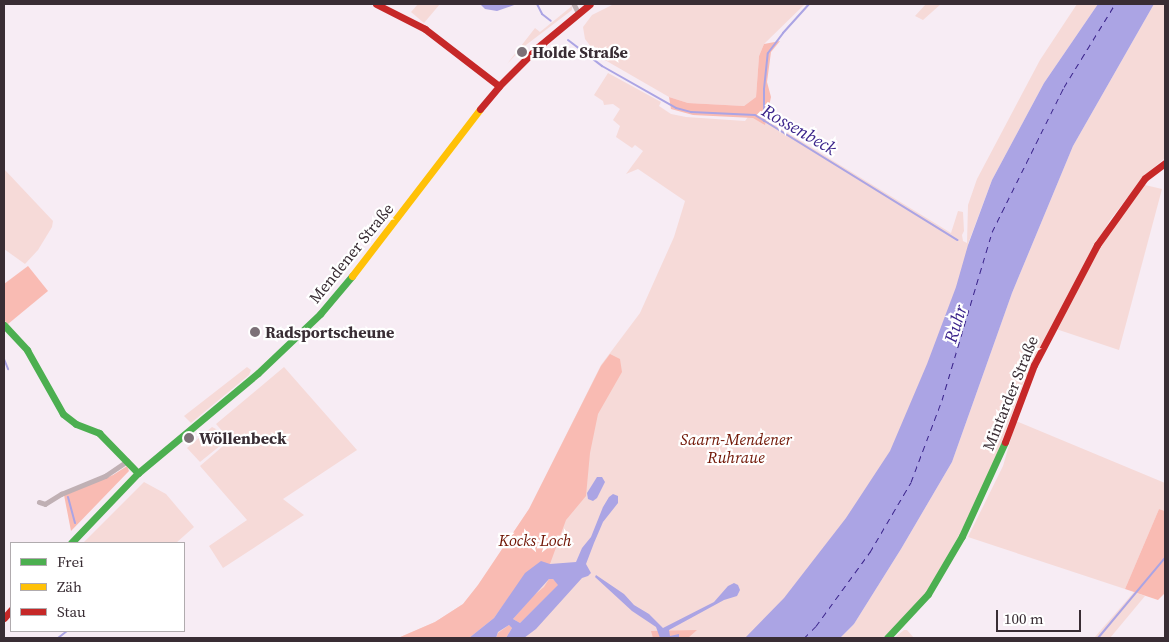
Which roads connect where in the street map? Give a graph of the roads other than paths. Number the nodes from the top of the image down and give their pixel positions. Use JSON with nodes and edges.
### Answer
{"nodes":[{"id":1,"x":376,"y":4,"type":"edge"},
{"id":2,"x":574,"y":4,"type":"edge"},
{"id":3,"x":590,"y":4,"type":"edge"},
{"id":4,"x":578,"y":12,"type":"junction"},
{"id":5,"x":499,"y":86,"type":"junction"},
{"id":6,"x":1165,"y":163,"type":"edge"},
{"id":7,"x":4,"y":325,"type":"edge"},
{"id":8,"x":127,"y":461,"type":"junction"},
{"id":9,"x":138,"y":472,"type":"junction"},
{"id":10,"x":39,"y":502,"type":"dead end"},
{"id":11,"x":72,"y":542,"type":"edge"},
{"id":12,"x":887,"y":638,"type":"edge"}],
"edges":[{"from":1,"to":5,"type":"main road"},
{"from":2,"to":4,"type":"street"},
{"from":3,"to":4,"type":"main road","name":"Mendener Straße"},
{"from":4,"to":5,"type":"main road","name":"Mendener Straße"},
{"from":5,"to":9,"type":"main road","name":"Mendener Straße"},
{"from":6,"to":12,"type":"main road","name":"Mintarder Straße"},
{"from":7,"to":8,"type":"main road"},
{"from":8,"to":9,"type":"main road"},
{"from":8,"to":10,"type":"street"},
{"from":9,"to":11,"type":"main road","name":"Mendener Straße"}]}
